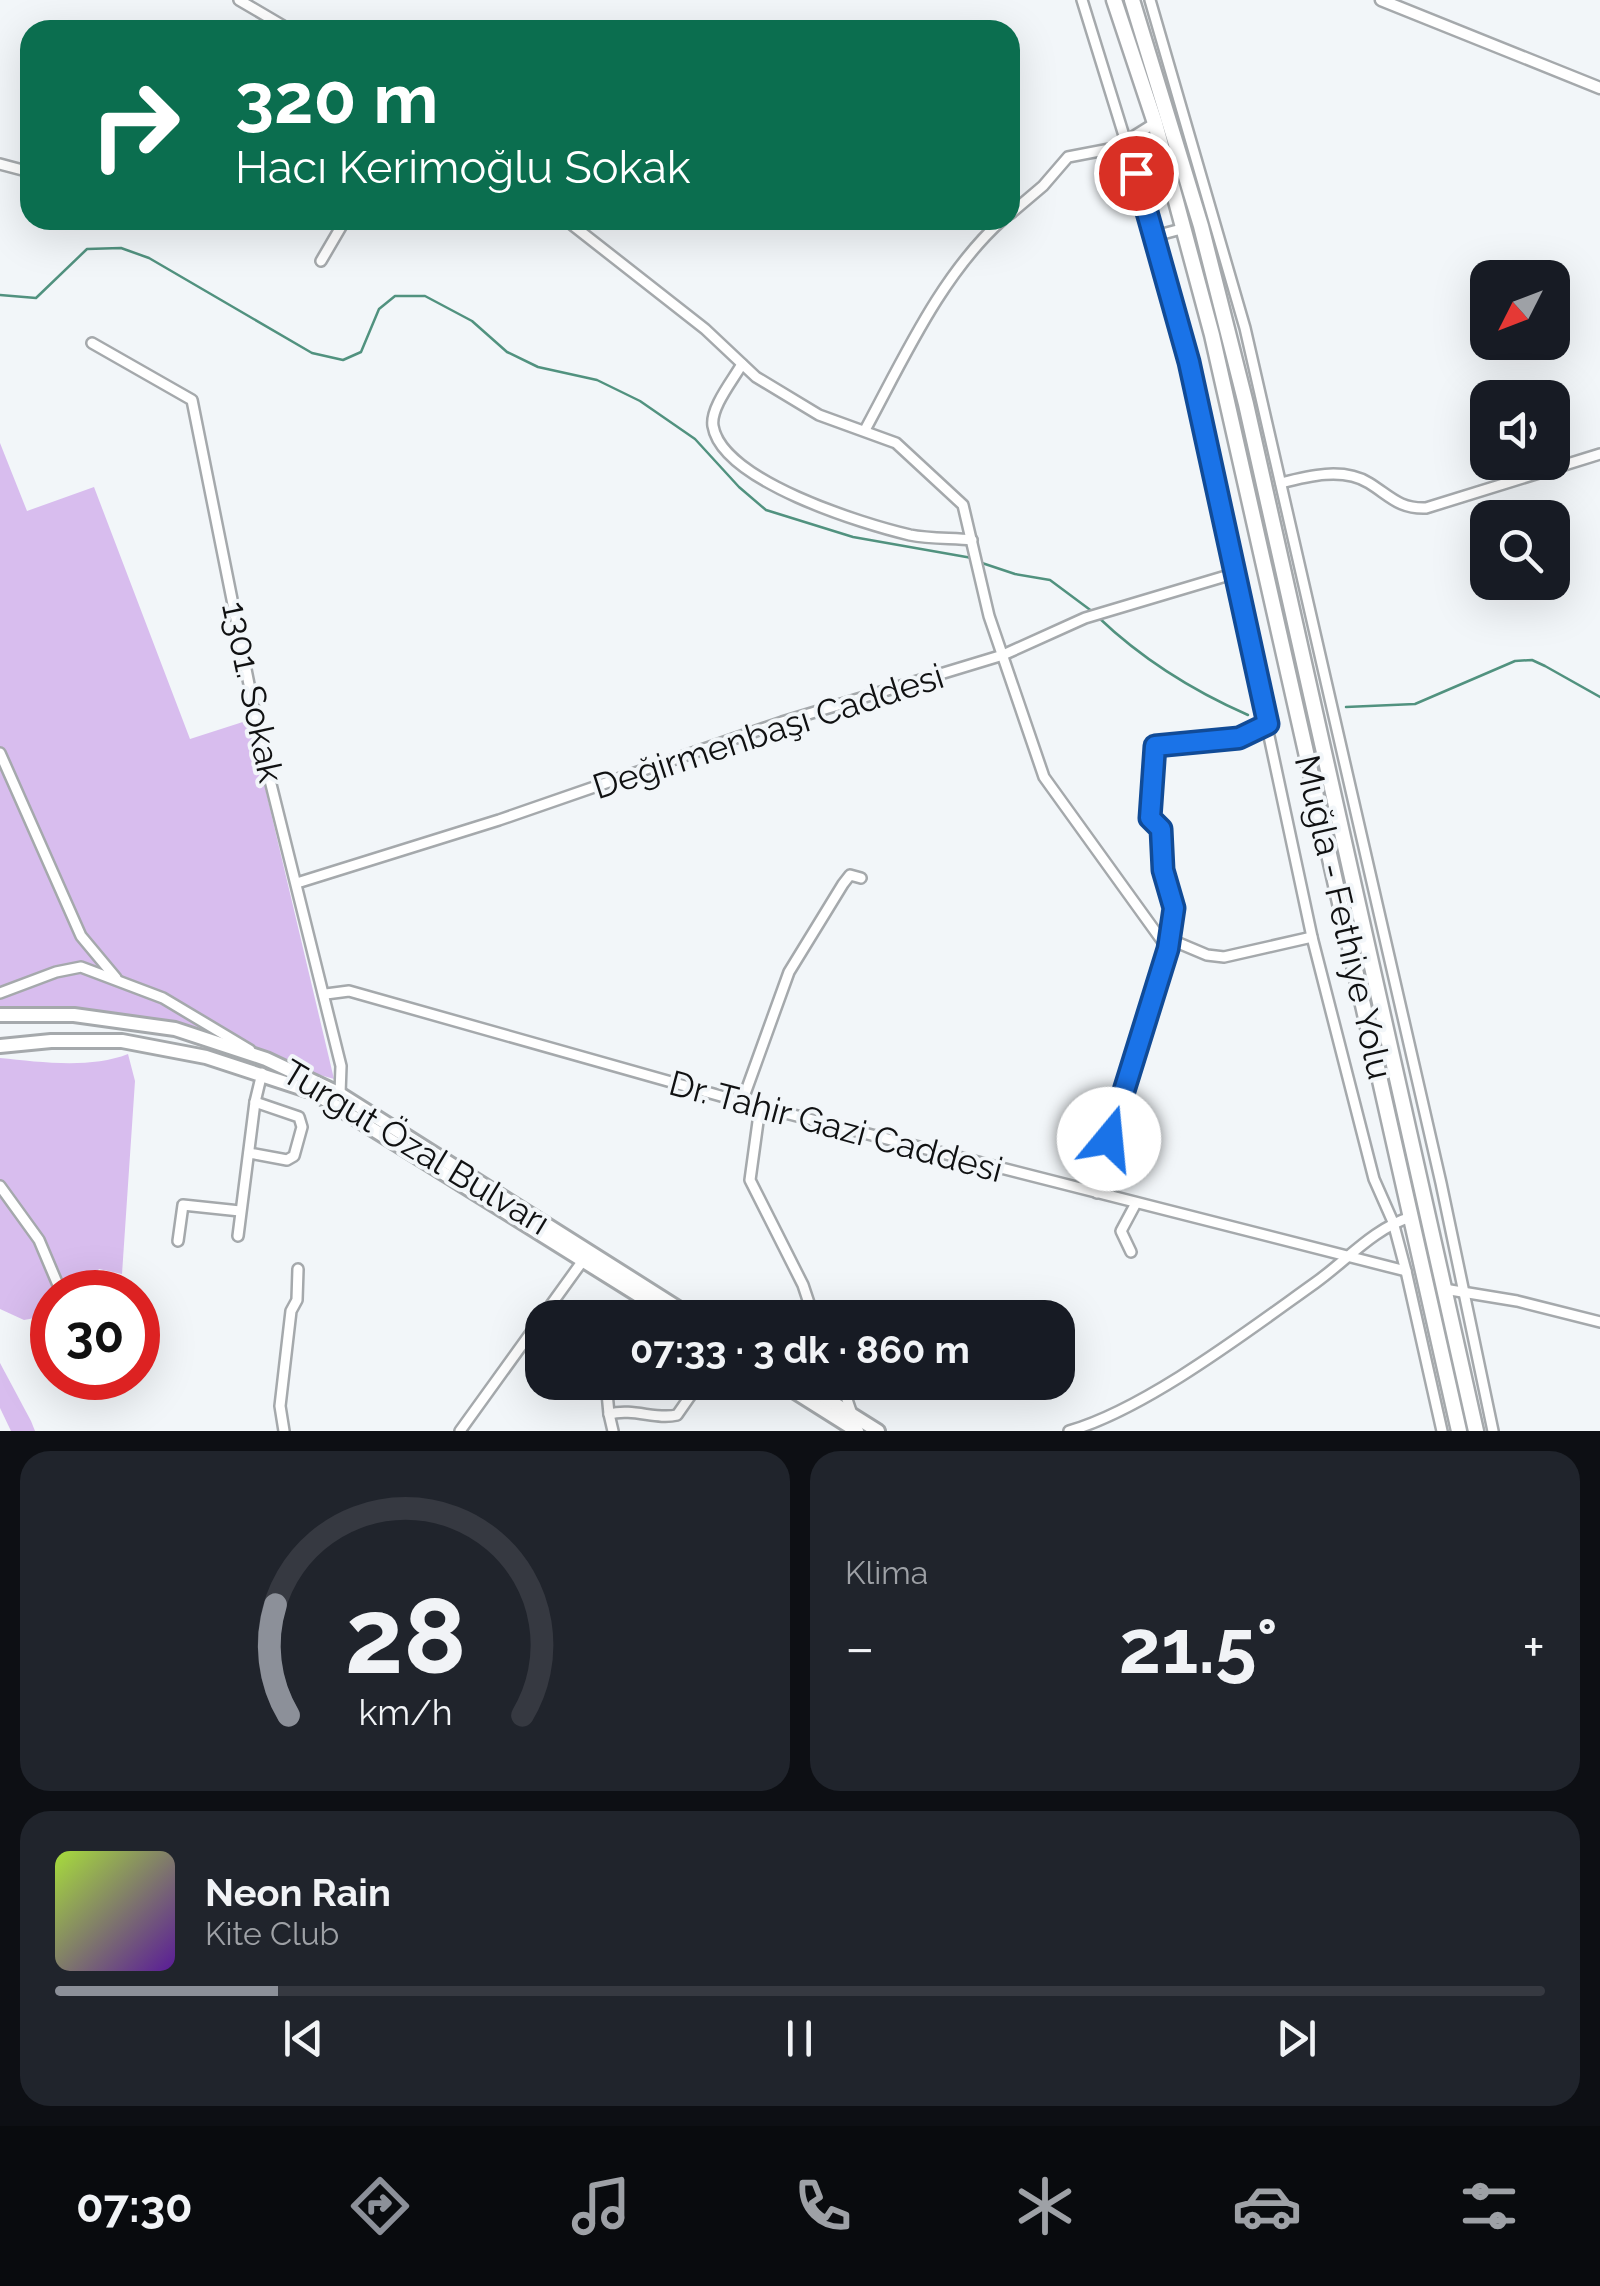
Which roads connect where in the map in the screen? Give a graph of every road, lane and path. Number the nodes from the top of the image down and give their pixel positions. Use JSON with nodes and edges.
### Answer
{"nodes":[{"id":1,"x":240,"y":0,"type":"edge"},
{"id":2,"x":1082,"y":0,"type":"edge"},
{"id":3,"x":1114,"y":0,"type":"edge"},
{"id":4,"x":1132,"y":0,"type":"edge"},
{"id":5,"x":1150,"y":0,"type":"edge"},
{"id":6,"x":1381,"y":0,"type":"edge"},
{"id":7,"x":273,"y":20,"type":"edge"},
{"id":8,"x":1600,"y":88,"type":"edge"},
{"id":9,"x":1155,"y":123,"type":"junction"},
{"id":10,"x":1127,"y":142,"type":"junction"},
{"id":11,"x":1020,"y":206,"type":"edge"},
{"id":12,"x":1185,"y":228,"type":"junction"},
{"id":13,"x":339,"y":230,"type":"edge"},
{"id":14,"x":579,"y":230,"type":"edge"},
{"id":15,"x":991,"y":230,"type":"edge"},
{"id":16,"x":1156,"y":236,"type":"junction"},
{"id":17,"x":321,"y":261,"type":"dead end"},
{"id":18,"x":1226,"y":321,"type":"junction"},
{"id":19,"x":1244,"y":323,"type":"junction"},
{"id":20,"x":92,"y":343,"type":"dead end"},
{"id":21,"x":742,"y":364,"type":"junction"},
{"id":22,"x":1260,"y":392,"type":"junction"},
{"id":23,"x":1246,"y":404,"type":"junction"},
{"id":24,"x":865,"y":430,"type":"junction"},
{"id":25,"x":1600,"y":454,"type":"edge"},
{"id":26,"x":1281,"y":483,"type":"junction"},
{"id":27,"x":972,"y":540,"type":"junction"},
{"id":28,"x":1236,"y":572,"type":"junction"},
{"id":29,"x":1003,"y":655,"type":"junction"},
{"id":30,"x":1320,"y":655,"type":"junction"},
{"id":31,"x":1303,"y":659,"type":"junction"},
{"id":32,"x":1268,"y":724,"type":"junction"},
{"id":33,"x":0,"y":752,"type":"edge"},
{"id":34,"x":862,"y":878,"type":"dead end"},
{"id":35,"x":296,"y":883,"type":"junction"},
{"id":36,"x":1312,"y":937,"type":"junction"},
{"id":37,"x":1169,"y":944,"type":"junction"},
{"id":38,"x":118,"y":980,"type":"junction"},
{"id":39,"x":0,"y":992,"type":"edge"},
{"id":40,"x":326,"y":994,"type":"junction"},
{"id":41,"x":0,"y":1016,"type":"edge"},
{"id":42,"x":0,"y":1046,"type":"edge"},
{"id":43,"x":264,"y":1066,"type":"junction"},
{"id":44,"x":340,"y":1094,"type":"junction"},
{"id":45,"x":255,"y":1102,"type":"junction"},
{"id":46,"x":742,"y":1102,"type":"junction"},
{"id":47,"x":760,"y":1107,"type":"junction"},
{"id":48,"x":249,"y":1153,"type":"junction"},
{"id":49,"x":0,"y":1186,"type":"edge"},
{"id":50,"x":1098,"y":1193,"type":"junction"},
{"id":51,"x":1136,"y":1203,"type":"junction"},
{"id":52,"x":240,"y":1211,"type":"junction"},
{"id":53,"x":1410,"y":1217,"type":"junction"},
{"id":54,"x":1393,"y":1222,"type":"junction"},
{"id":55,"x":238,"y":1236,"type":"dead end"},
{"id":56,"x":178,"y":1242,"type":"dead end"},
{"id":57,"x":1131,"y":1252,"type":"dead end"},
{"id":58,"x":584,"y":1259,"type":"junction"},
{"id":59,"x":1347,"y":1259,"type":"junction"},
{"id":60,"x":298,"y":1269,"type":"dead end"},
{"id":61,"x":52,"y":1270,"type":"edge"},
{"id":62,"x":1406,"y":1271,"type":"junction"},
{"id":63,"x":1444,"y":1289,"type":"junction"},
{"id":64,"x":1462,"y":1290,"type":"junction"},
{"id":65,"x":640,"y":1300,"type":"edge"},
{"id":66,"x":666,"y":1300,"type":"edge"},
{"id":67,"x":808,"y":1300,"type":"edge"},
{"id":68,"x":1600,"y":1322,"type":"edge"},
{"id":69,"x":608,"y":1400,"type":"edge"},
{"id":70,"x":687,"y":1400,"type":"edge"},
{"id":71,"x":811,"y":1400,"type":"edge"},
{"id":72,"x":824,"y":1400,"type":"edge"},
{"id":73,"x":847,"y":1400,"type":"edge"},
{"id":74,"x":609,"y":1414,"type":"junction"},
{"id":75,"x":855,"y":1424,"type":"edge"},
{"id":76,"x":284,"y":1431,"type":"edge"},
{"id":77,"x":460,"y":1431,"type":"edge"},
{"id":78,"x":613,"y":1431,"type":"edge"},
{"id":79,"x":878,"y":1431,"type":"edge"},
{"id":80,"x":1069,"y":1431,"type":"edge"},
{"id":81,"x":1442,"y":1431,"type":"edge"},
{"id":82,"x":1458,"y":1431,"type":"edge"},
{"id":83,"x":1476,"y":1431,"type":"edge"},
{"id":84,"x":1493,"y":1431,"type":"edge"}],
"edges":[{"from":1,"to":7,"type":"street"},
{"from":2,"to":10,"type":"street"},
{"from":3,"to":9,"type":"highway","name":"Muğla - Fethiye Yolu"},
{"from":4,"to":18,"type":"highway","name":"Muğla - Fethiye Yolu"},
{"from":5,"to":19,"type":"street"},
{"from":6,"to":8,"type":"street"},
{"from":9,"to":10,"type":"street"},
{"from":9,"to":12,"type":"highway","name":"Muğla - Fethiye Yolu"},
{"from":10,"to":11,"type":"street"},
{"from":10,"to":16,"type":"street"},
{"from":12,"to":16,"type":"street"},
{"from":12,"to":53,"type":"highway","name":"Muğla - Fethiye Yolu"},
{"from":13,"to":17,"type":"street"},
{"from":14,"to":21,"type":"street"},
{"from":15,"to":24,"type":"street"},
{"from":16,"to":28,"type":"street"},
{"from":18,"to":19,"type":"street"},
{"from":18,"to":23,"type":"highway","name":"Muğla - Fethiye Yolu"},
{"from":19,"to":22,"type":"street"},
{"from":20,"to":35,"type":"street","name":"1301. Sokak"},
{"from":21,"to":24,"type":"street"},
{"from":21,"to":27,"type":"street"},
{"from":22,"to":23,"type":"street"},
{"from":22,"to":26,"type":"street"},
{"from":23,"to":31,"type":"highway","name":"Muğla - Fethiye Yolu"},
{"from":24,"to":27,"type":"street"},
{"from":25,"to":26,"type":"street"},
{"from":26,"to":30,"type":"street"},
{"from":27,"to":29,"type":"street"},
{"from":28,"to":29,"type":"street","name":"Değirmenbaşı Caddesi"},
{"from":28,"to":32,"type":"street"},
{"from":29,"to":35,"type":"street","name":"Değirmenbaşı Caddesi"},
{"from":29,"to":37,"type":"street"},
{"from":30,"to":31,"type":"street"},
{"from":30,"to":64,"type":"street"},
{"from":31,"to":63,"type":"highway","name":"Muğla - Fethiye Yolu"},
{"from":32,"to":36,"type":"street"},
{"from":32,"to":37,"type":"street"},
{"from":33,"to":38,"type":"street"},
{"from":34,"to":46,"type":"street"},
{"from":35,"to":40,"type":"street","name":"1301. Sokak"},
{"from":36,"to":37,"type":"street"},
{"from":36,"to":54,"type":"street"},
{"from":37,"to":50,"type":"street"},
{"from":38,"to":39,"type":"street"},
{"from":38,"to":43,"type":"street"},
{"from":40,"to":44,"type":"street","name":"1301. Sokak"},
{"from":40,"to":46,"type":"street","name":"Dr. Tahir Gazi Caddesi"},
{"from":41,"to":43,"type":"main road","name":"Turgut Özal Bulvarı"},
{"from":42,"to":43,"type":"main road"},
{"from":43,"to":44,"type":"main road","name":"Turgut Özal Bulvarı"},
{"from":43,"to":45,"type":"street"},
{"from":43,"to":58,"type":"main road"},
{"from":44,"to":66,"type":"main road","name":"Turgut Özal Bulvarı"},
{"from":45,"to":48,"type":"street"},
{"from":45,"to":48,"type":"street"},
{"from":46,"to":47,"type":"street","name":"Dr. Tahir Gazi Caddesi"},
{"from":47,"to":50,"type":"street","name":"Dr. Tahir Gazi Caddesi"},
{"from":47,"to":67,"type":"street"},
{"from":48,"to":52,"type":"street"},
{"from":49,"to":61,"type":"street"},
{"from":50,"to":51,"type":"street","name":"Dr. Tahir Gazi Caddesi"},
{"from":51,"to":57,"type":"street"},
{"from":51,"to":59,"type":"street","name":"Dr. Tahir Gazi Caddesi"},
{"from":52,"to":55,"type":"street"},
{"from":52,"to":56,"type":"street"},
{"from":53,"to":54,"type":"street"},
{"from":53,"to":82,"type":"highway","name":"Muğla - Fethiye Yolu"},
{"from":54,"to":59,"type":"street"},
{"from":54,"to":62,"type":"street"},
{"from":58,"to":65,"type":"main road"},
{"from":58,"to":77,"type":"street"},
{"from":59,"to":62,"type":"street","name":"Dr. Tahir Gazi Caddesi"},
{"from":59,"to":80,"type":"street"},
{"from":60,"to":76,"type":"street"},
{"from":62,"to":81,"type":"street"},
{"from":63,"to":64,"type":"street"},
{"from":63,"to":83,"type":"highway","name":"Muğla - Fethiye Yolu"},
{"from":64,"to":68,"type":"street"},
{"from":64,"to":84,"type":"street"},
{"from":69,"to":74,"type":"street"},
{"from":70,"to":74,"type":"street"},
{"from":71,"to":75,"type":"main road"},
{"from":72,"to":75,"type":"main road"},
{"from":73,"to":75,"type":"street"},
{"from":74,"to":78,"type":"street"},
{"from":75,"to":79,"type":"main road"}]}
